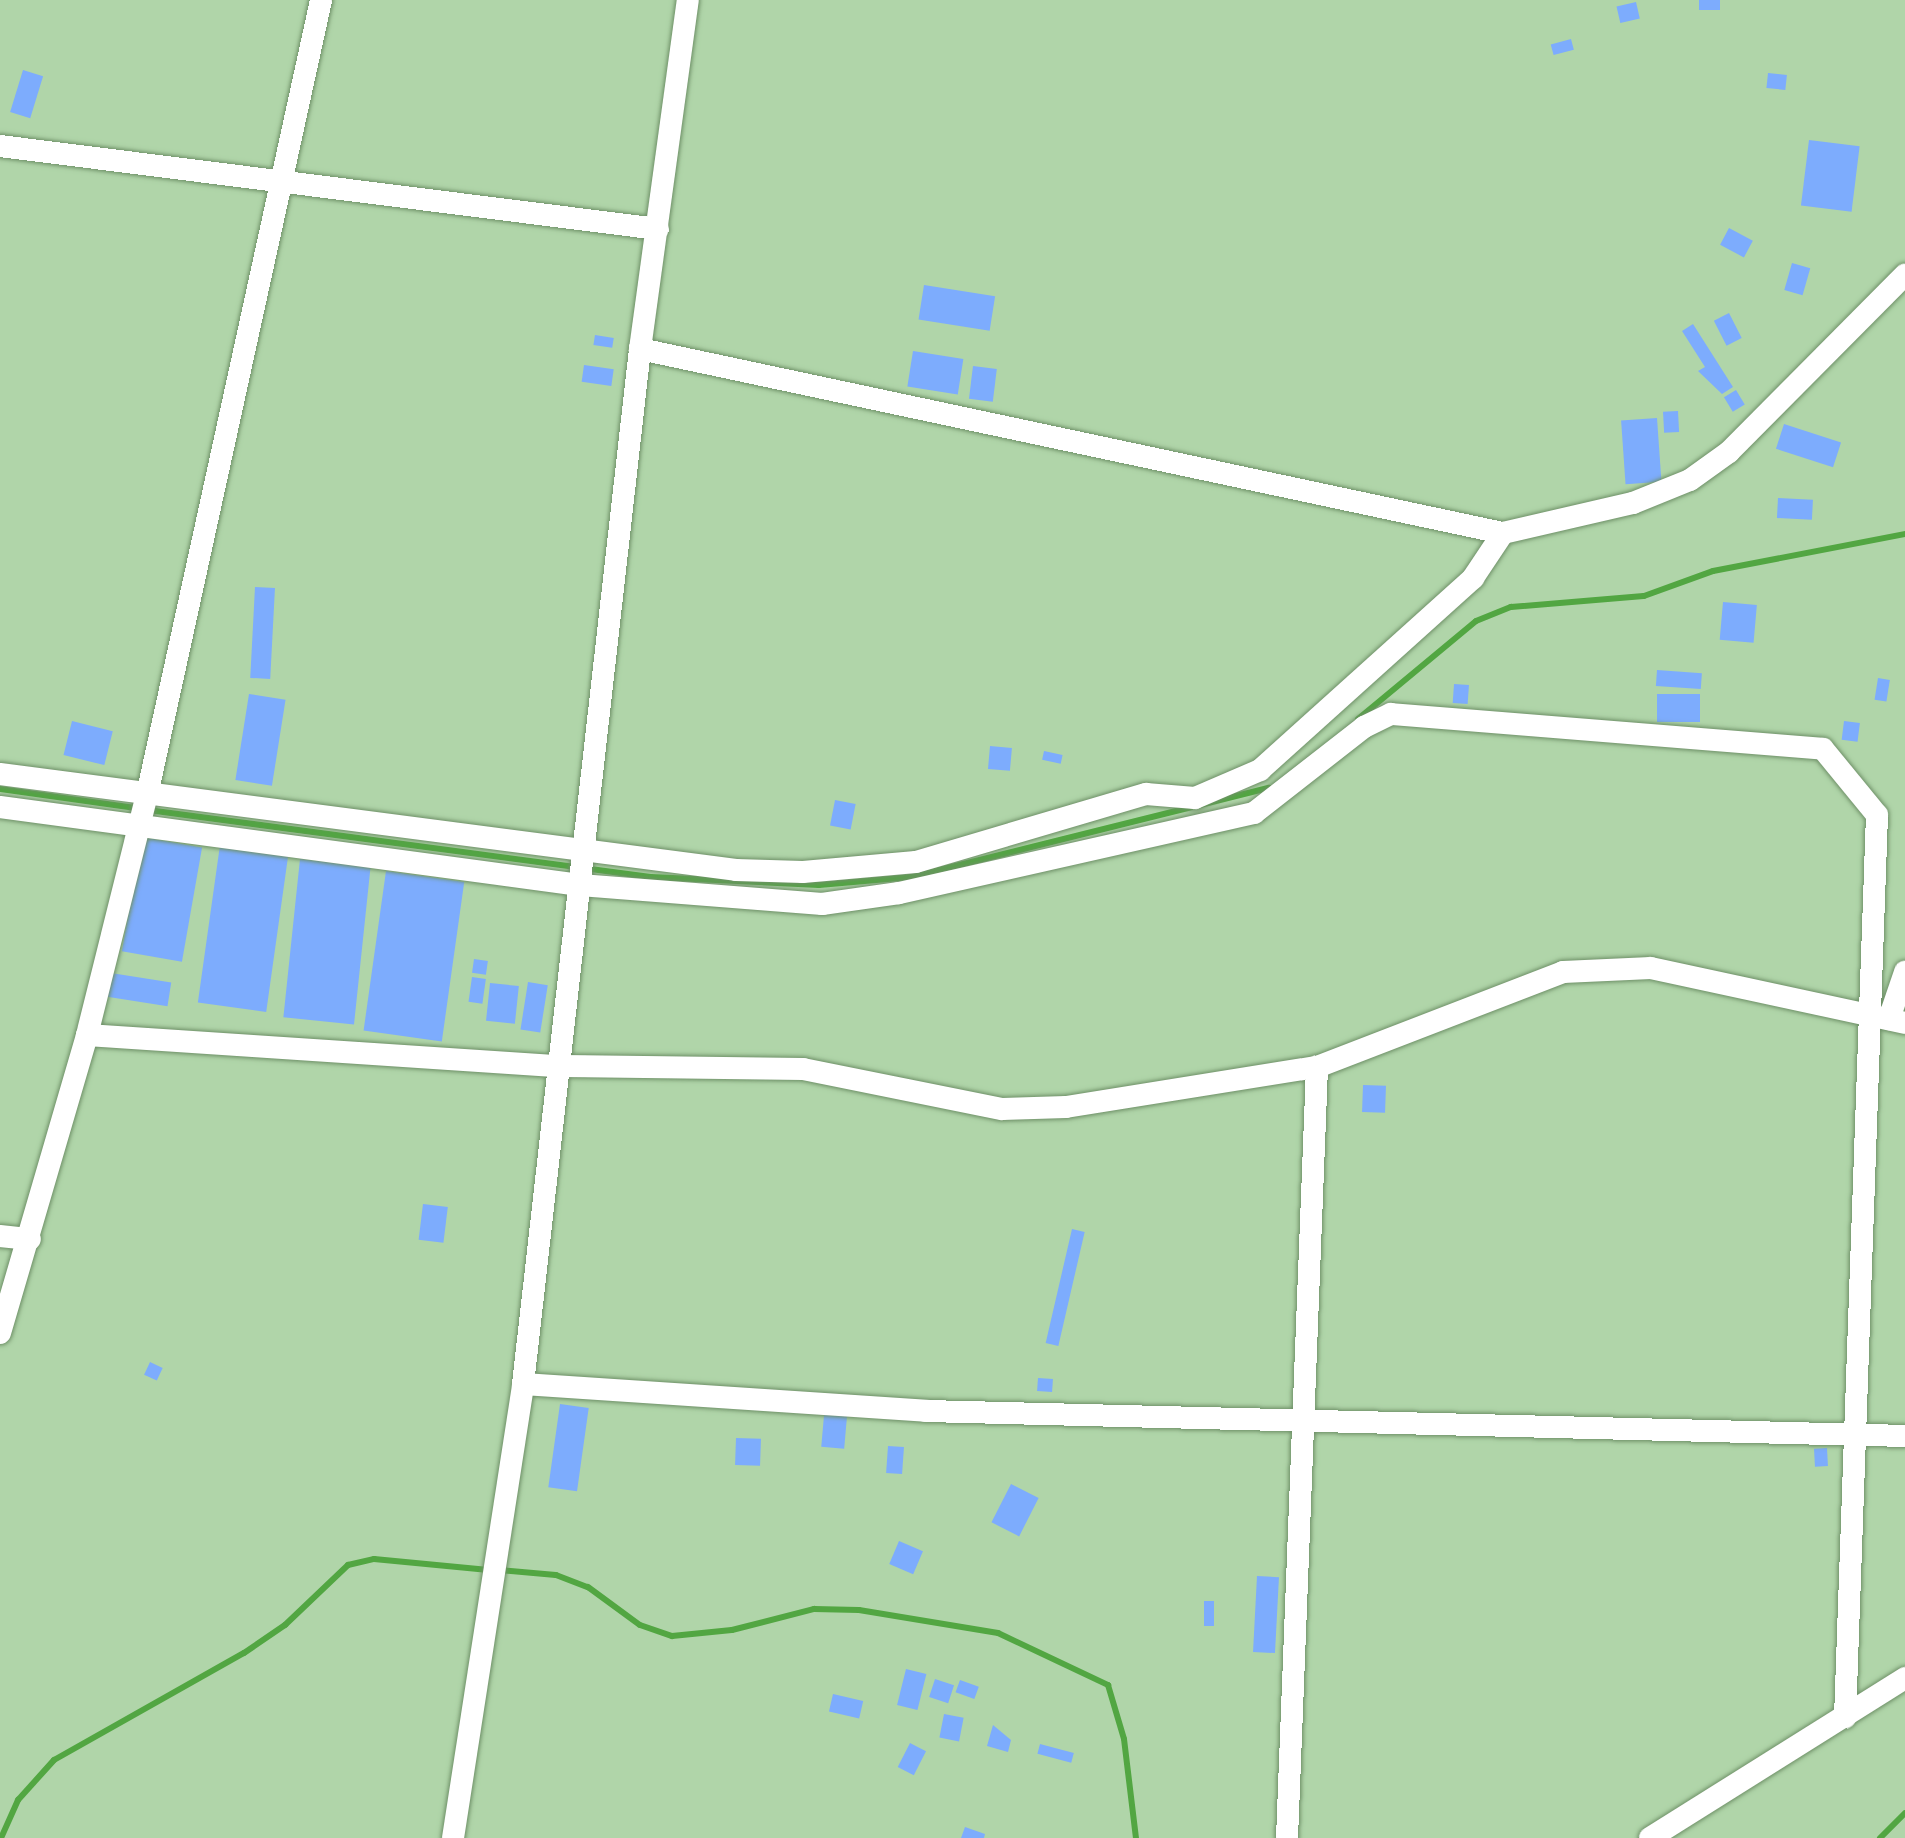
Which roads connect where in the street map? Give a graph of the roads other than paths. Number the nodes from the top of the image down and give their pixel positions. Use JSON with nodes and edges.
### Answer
{"nodes":[{"id":1,"x":321,"y":0,"type":"edge"},
{"id":2,"x":688,"y":0,"type":"edge"},
{"id":3,"x":0,"y":146,"type":"edge"},
{"id":4,"x":280,"y":180,"type":"junction"},
{"id":5,"x":658,"y":229,"type":"junction"},
{"id":6,"x":1905,"y":275,"type":"edge"},
{"id":7,"x":640,"y":350,"type":"junction"},
{"id":8,"x":1504,"y":533,"type":"junction"},
{"id":9,"x":0,"y":774,"type":"edge"},
{"id":10,"x":147,"y":795,"type":"junction"},
{"id":11,"x":0,"y":807,"type":"edge"},
{"id":12,"x":134,"y":828,"type":"junction"},
{"id":13,"x":586,"y":853,"type":"junction"},
{"id":14,"x":580,"y":885,"type":"junction"},
{"id":15,"x":1905,"y":972,"type":"edge"},
{"id":16,"x":1886,"y":1019,"type":"edge"},
{"id":17,"x":87,"y":1035,"type":"junction"},
{"id":18,"x":558,"y":1066,"type":"junction"},
{"id":19,"x":1317,"y":1068,"type":"junction"},
{"id":20,"x":0,"y":1236,"type":"edge"},
{"id":21,"x":30,"y":1239,"type":"junction"},
{"id":22,"x":0,"y":1332,"type":"edge"},
{"id":23,"x":523,"y":1384,"type":"junction"},
{"id":24,"x":1306,"y":1418,"type":"junction"},
{"id":25,"x":1856,"y":1431,"type":"junction"},
{"id":26,"x":1905,"y":1436,"type":"edge"},
{"id":27,"x":1905,"y":1678,"type":"edge"},
{"id":28,"x":1844,"y":1717,"type":"junction"},
{"id":29,"x":453,"y":1838,"type":"edge"},
{"id":30,"x":1287,"y":1838,"type":"edge"},
{"id":31,"x":1650,"y":1838,"type":"edge"}],
"edges":[{"from":1,"to":4,"type":"street"},
{"from":2,"to":5,"type":"street"},
{"from":3,"to":4,"type":"street"},
{"from":4,"to":5,"type":"street"},
{"from":4,"to":10,"type":"street"},
{"from":5,"to":7,"type":"street"},
{"from":6,"to":8,"type":"street"},
{"from":7,"to":8,"type":"street"},
{"from":7,"to":13,"type":"street"},
{"from":8,"to":13,"type":"street"},
{"from":9,"to":10,"type":"street"},
{"from":10,"to":12,"type":"street"},
{"from":10,"to":13,"type":"street"},
{"from":11,"to":12,"type":"street"},
{"from":12,"to":14,"type":"street"},
{"from":12,"to":17,"type":"street"},
{"from":13,"to":14,"type":"street"},
{"from":14,"to":16,"type":"street"},
{"from":14,"to":18,"type":"street"},
{"from":15,"to":16,"type":"street"},
{"from":16,"to":19,"type":"street"},
{"from":16,"to":25,"type":"street"},
{"from":17,"to":18,"type":"street"},
{"from":17,"to":21,"type":"street"},
{"from":18,"to":19,"type":"street"},
{"from":18,"to":23,"type":"street"},
{"from":19,"to":24,"type":"street"},
{"from":20,"to":21,"type":"street"},
{"from":21,"to":22,"type":"street"},
{"from":23,"to":24,"type":"street"},
{"from":23,"to":29,"type":"street"},
{"from":24,"to":25,"type":"street"},
{"from":24,"to":30,"type":"street"},
{"from":25,"to":26,"type":"street"},
{"from":25,"to":28,"type":"street"},
{"from":27,"to":28,"type":"street"},
{"from":28,"to":31,"type":"street"}]}
